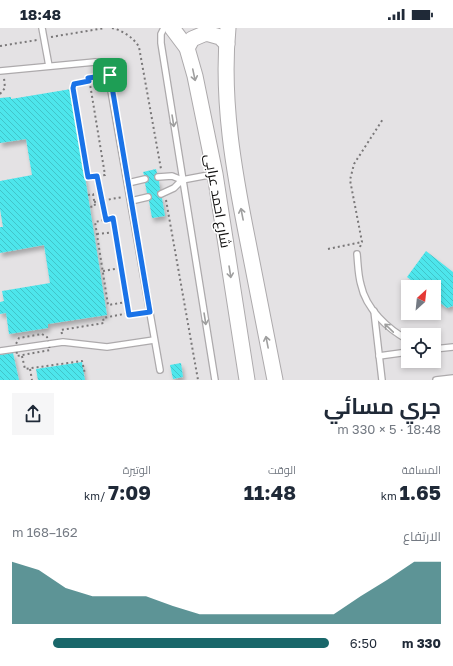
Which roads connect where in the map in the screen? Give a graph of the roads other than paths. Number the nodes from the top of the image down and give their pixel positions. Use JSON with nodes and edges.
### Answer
{"nodes":[{"id":1,"x":42,"y":28,"type":"edge"},
{"id":2,"x":164,"y":28,"type":"edge"},
{"id":3,"x":172,"y":28,"type":"edge"},
{"id":4,"x":228,"y":28,"type":"edge"},
{"id":5,"x":226,"y":44,"type":"junction"},
{"id":6,"x":187,"y":48,"type":"junction"},
{"id":7,"x":49,"y":66,"type":"junction"},
{"id":8,"x":0,"y":71,"type":"edge"},
{"id":9,"x":215,"y":174,"type":"junction"},
{"id":10,"x":160,"y":176,"type":"road end"},
{"id":11,"x":145,"y":179,"type":"dead end"},
{"id":12,"x":182,"y":180,"type":"junction"},
{"id":13,"x":128,"y":183,"type":"junction"},
{"id":14,"x":163,"y":194,"type":"road end"},
{"id":15,"x":148,"y":197,"type":"dead end"},
{"id":16,"x":130,"y":198,"type":"junction"},
{"id":17,"x":357,"y":254,"type":"road end"},
{"id":18,"x":374,"y":311,"type":"junction"},
{"id":19,"x":401,"y":336,"type":"edge"},
{"id":20,"x":154,"y":340,"type":"junction"},
{"id":21,"x":453,"y":347,"type":"edge"},
{"id":22,"x":441,"y":348,"type":"edge"},
{"id":23,"x":0,"y":351,"type":"edge"},
{"id":24,"x":401,"y":353,"type":"edge"},
{"id":25,"x":378,"y":356,"type":"junction"},
{"id":26,"x":160,"y":370,"type":"dead end"},
{"id":27,"x":453,"y":378,"type":"edge"},
{"id":28,"x":216,"y":380,"type":"edge"},
{"id":29,"x":247,"y":380,"type":"edge"},
{"id":30,"x":275,"y":380,"type":"edge"},
{"id":31,"x":382,"y":380,"type":"edge"},
{"id":32,"x":436,"y":380,"type":"edge"}],
"edges":[{"from":1,"to":7,"type":"lane"},
{"from":2,"to":12,"type":"lane","one_way":true},
{"from":3,"to":6,"type":"main road","name":"شارع احمد عرابى"},
{"from":4,"to":5,"type":"main road","name":"شارع احمد عرابى"},
{"from":5,"to":6,"type":"main road"},
{"from":30,"to":5,"type":"main road","name":"شارع احمد عرابى","one_way":true},
{"from":6,"to":9,"type":"main road","name":"شارع احمد عرابى","one_way":true},
{"from":7,"to":8,"type":"lane"},
{"from":7,"to":13,"type":"lane"},
{"from":9,"to":12,"type":"lane"},
{"from":9,"to":29,"type":"main road","name":"شارع احمد عرابى","one_way":true},
{"from":10,"to":12,"type":"lane"},
{"from":11,"to":13,"type":"lane"},
{"from":12,"to":14,"type":"lane"},
{"from":12,"to":28,"type":"lane","one_way":true},
{"from":13,"to":16,"type":"lane"},
{"from":15,"to":16,"type":"lane"},
{"from":16,"to":20,"type":"lane"},
{"from":17,"to":18,"type":"lane"},
{"from":19,"to":18,"type":"lane","one_way":true},
{"from":18,"to":25,"type":"lane"},
{"from":20,"to":23,"type":"lane"},
{"from":20,"to":26,"type":"lane"},
{"from":21,"to":22,"type":"lane"},
{"from":24,"to":25,"type":"lane"},
{"from":25,"to":31,"type":"lane"},
{"from":27,"to":32,"type":"lane"}]}
